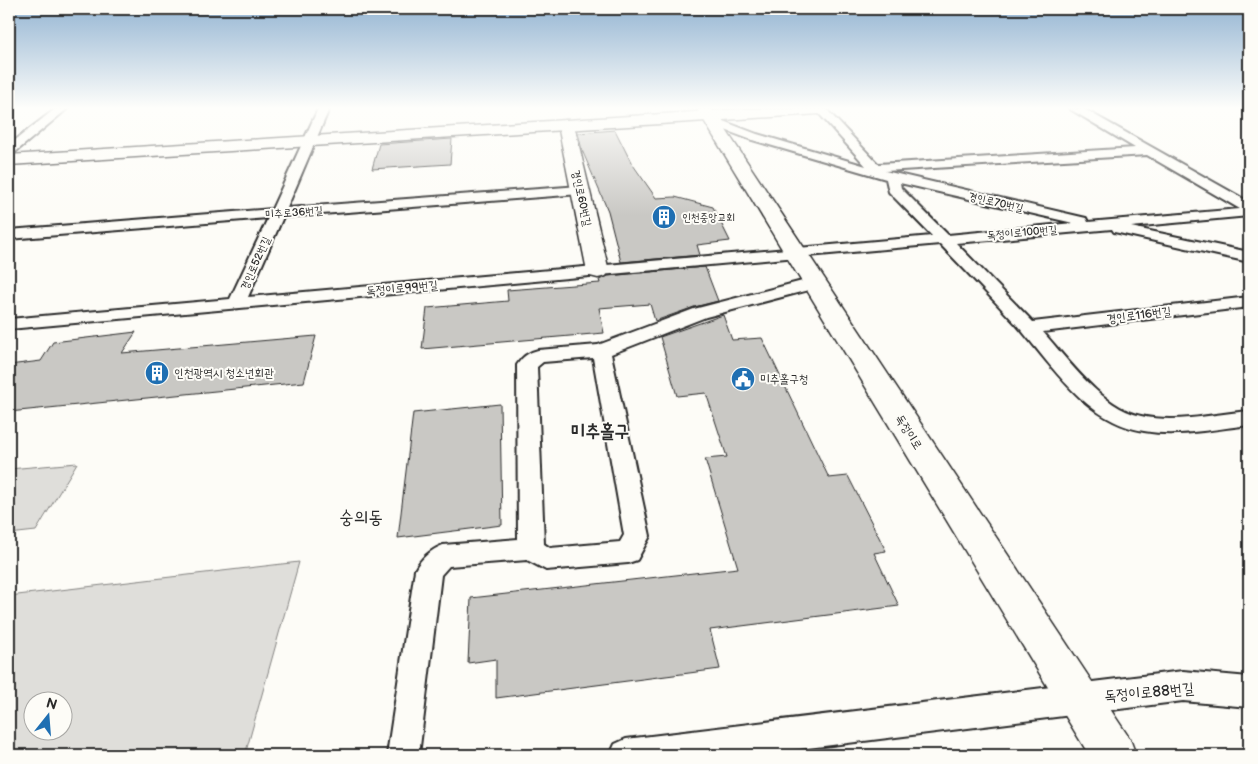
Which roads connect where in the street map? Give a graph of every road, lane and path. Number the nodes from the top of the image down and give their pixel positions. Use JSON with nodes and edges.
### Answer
{"nodes":[{"id":1,"x":252,"y":145,"type":"edge"},
{"id":2,"x":308,"y":145,"type":"edge"},
{"id":3,"x":570,"y":145,"type":"edge"},
{"id":4,"x":727,"y":145,"type":"edge"},
{"id":5,"x":781,"y":145,"type":"edge"},
{"id":6,"x":849,"y":145,"type":"edge"},
{"id":7,"x":1138,"y":145,"type":"edge"},
{"id":8,"x":1149,"y":151,"type":"junction"},
{"id":9,"x":9,"y":160,"type":"edge"},
{"id":10,"x":871,"y":170,"type":"junction"},
{"id":11,"x":892,"y":178,"type":"junction"},
{"id":12,"x":580,"y":190,"type":"junction"},
{"id":13,"x":1249,"y":208,"type":"edge"},
{"id":14,"x":1249,"y":212,"type":"edge"},
{"id":15,"x":277,"y":213,"type":"junction"},
{"id":16,"x":1100,"y":225,"type":"junction"},
{"id":17,"x":9,"y":234,"type":"edge"},
{"id":18,"x":942,"y":238,"type":"junction"},
{"id":19,"x":794,"y":251,"type":"junction"},
{"id":20,"x":1249,"y":257,"type":"edge"},
{"id":21,"x":598,"y":271,"type":"junction"},
{"id":22,"x":814,"y":283,"type":"junction"},
{"id":23,"x":1249,"y":302,"type":"edge"},
{"id":24,"x":237,"y":303,"type":"junction"},
{"id":25,"x":9,"y":324,"type":"edge"},
{"id":26,"x":1030,"y":328,"type":"junction"},
{"id":27,"x":601,"y":351,"type":"junction"},
{"id":28,"x":1249,"y":418,"type":"edge"},
{"id":29,"x":531,"y":549,"type":"junction"},
{"id":30,"x":1249,"y":692,"type":"edge"},
{"id":31,"x":1078,"y":699,"type":"junction"},
{"id":32,"x":403,"y":755,"type":"edge"},
{"id":33,"x":626,"y":755,"type":"edge"},
{"id":34,"x":1114,"y":755,"type":"edge"}],
"edges":[{"from":1,"to":9,"type":"street"},
{"from":2,"to":15,"type":"lane","name":"경인로52번길"},
{"from":3,"to":12,"type":"street","name":"경인로60번길"},
{"from":4,"to":19,"type":"street","name":"독정이로"},
{"from":5,"to":10,"type":"lane","name":"경인로70번길"},
{"from":6,"to":10,"type":"lane"},
{"from":7,"to":8,"type":"lane"},
{"from":8,"to":10,"type":"lane","name":"경인로70번길"},
{"from":8,"to":13,"type":"lane"},
{"from":10,"to":11,"type":"lane","name":"경인로70번길"},
{"from":11,"to":16,"type":"lane","name":"경인로70번길"},
{"from":11,"to":18,"type":"lane"},
{"from":12,"to":15,"type":"lane","name":"미추로36번길"},
{"from":12,"to":21,"type":"street","name":"경인로60번길"},
{"from":14,"to":16,"type":"lane","name":"독정이로100번길"},
{"from":15,"to":17,"type":"lane","name":"미추로36번길"},
{"from":15,"to":24,"type":"lane","name":"경인로52번길"},
{"from":16,"to":18,"type":"lane","name":"독정이로100번길"},
{"from":16,"to":20,"type":"lane","name":"경인로70번길"},
{"from":18,"to":19,"type":"lane","name":"독정이로100번길"},
{"from":18,"to":26,"type":"lane"},
{"from":19,"to":21,"type":"lane","name":"독정이로99번길"},
{"from":19,"to":22,"type":"street","name":"독정이로"},
{"from":21,"to":24,"type":"lane","name":"독정이로99번길"},
{"from":22,"to":27,"type":"lane"},
{"from":22,"to":31,"type":"street","name":"독정이로"},
{"from":23,"to":26,"type":"lane","name":"경인로116번길"},
{"from":24,"to":25,"type":"lane","name":"독정이로99번길"},
{"from":26,"to":28,"type":"lane"},
{"from":27,"to":29,"type":"lane"},
{"from":27,"to":29,"type":"lane"},
{"from":29,"to":32,"type":"lane"},
{"from":30,"to":31,"type":"lane","name":"독정이로88번길"},
{"from":31,"to":33,"type":"lane","name":"독정이로88번길"},
{"from":31,"to":34,"type":"street","name":"독정이로"}]}
